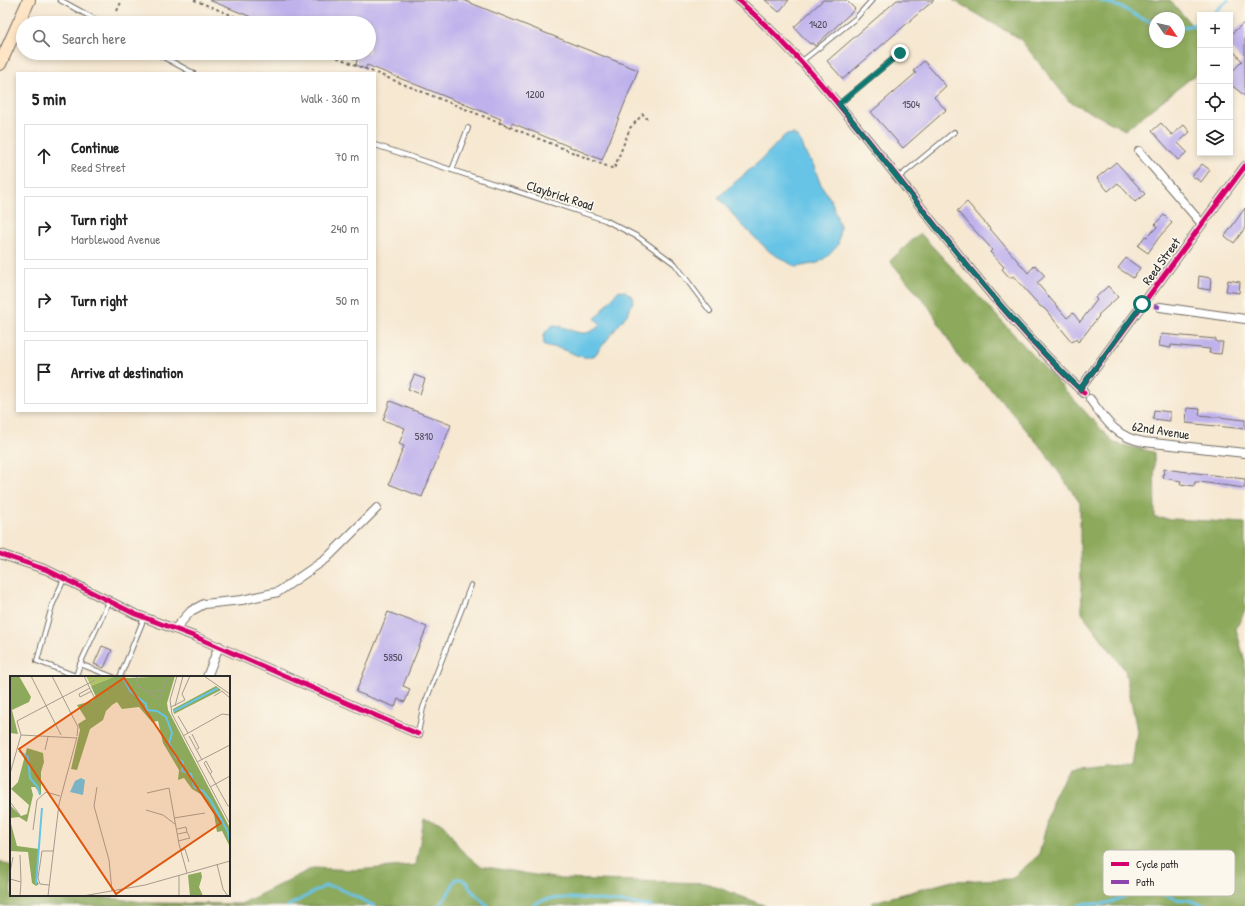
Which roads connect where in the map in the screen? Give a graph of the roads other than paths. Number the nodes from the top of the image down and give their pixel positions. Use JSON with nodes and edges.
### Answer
{"nodes":[{"id":1,"x":29,"y":0,"type":"edge"},
{"id":2,"x":60,"y":0,"type":"edge"},
{"id":3,"x":738,"y":0,"type":"edge"},
{"id":4,"x":872,"y":0,"type":"edge"},
{"id":5,"x":22,"y":16,"type":"edge"},
{"id":6,"x":89,"y":16,"type":"edge"},
{"id":7,"x":16,"y":29,"type":"edge"},
{"id":8,"x":900,"y":53,"type":"dead end"},
{"id":9,"x":169,"y":60,"type":"edge"},
{"id":10,"x":802,"y":61,"type":"junction"},
{"id":11,"x":0,"y":64,"type":"edge"},
{"id":12,"x":191,"y":72,"type":"edge"},
{"id":13,"x":839,"y":104,"type":"junction"},
{"id":14,"x":468,"y":128,"type":"dead end"},
{"id":15,"x":954,"y":132,"type":"dead end"},
{"id":16,"x":376,"y":144,"type":"edge"},
{"id":17,"x":1139,"y":151,"type":"dead end"},
{"id":18,"x":1245,"y":166,"type":"edge"},
{"id":19,"x":452,"y":170,"type":"junction"},
{"id":20,"x":898,"y":178,"type":"junction"},
{"id":21,"x":1202,"y":224,"type":"junction"},
{"id":22,"x":1160,"y":307,"type":"dead end"},
{"id":23,"x":710,"y":311,"type":"dead end"},
{"id":24,"x":1245,"y":319,"type":"edge"},
{"id":25,"x":1085,"y":394,"type":"junction"},
{"id":26,"x":1245,"y":453,"type":"edge"},
{"id":27,"x":377,"y":508,"type":"dead end"},
{"id":28,"x":0,"y":554,"type":"edge"},
{"id":29,"x":64,"y":578,"type":"junction"},
{"id":30,"x":471,"y":585,"type":"dead end"},
{"id":31,"x":109,"y":602,"type":"junction"},
{"id":32,"x":144,"y":617,"type":"junction"},
{"id":33,"x":175,"y":629,"type":"junction"},
{"id":34,"x":219,"y":646,"type":"junction"},
{"id":35,"x":80,"y":664,"type":"junction"},
{"id":36,"x":110,"y":676,"type":"edge"},
{"id":37,"x":120,"y":676,"type":"edge"},
{"id":38,"x":207,"y":676,"type":"edge"},
{"id":39,"x":418,"y":734,"type":"joint"}],
"edges":[{"from":1,"to":5,"type":"main road"},
{"from":2,"to":6,"type":"lane"},
{"from":3,"to":10,"type":"street","name":"62nd Avenue"},
{"from":4,"to":10,"type":"lane"},
{"from":7,"to":11,"type":"main road"},
{"from":8,"to":13,"type":"lane"},
{"from":9,"to":12,"type":"lane"},
{"from":10,"to":13,"type":"street","name":"62nd Avenue"},
{"from":13,"to":20,"type":"street","name":"62nd Avenue"},
{"from":14,"to":19,"type":"lane"},
{"from":15,"to":20,"type":"lane"},
{"from":16,"to":19,"type":"lane","name":"Claybrick Road"},
{"from":17,"to":21,"type":"street"},
{"from":18,"to":21,"type":"street","name":"Reed Street"},
{"from":19,"to":23,"type":"lane","name":"Claybrick Road"},
{"from":20,"to":25,"type":"street","name":"62nd Avenue"},
{"from":21,"to":25,"type":"street","name":"Reed Street"},
{"from":22,"to":24,"type":"street"},
{"from":25,"to":26,"type":"street","name":"62nd Avenue"},
{"from":27,"to":33,"type":"street"},
{"from":28,"to":29,"type":"street"},
{"from":29,"to":31,"type":"street"},
{"from":29,"to":35,"type":"lane"},
{"from":30,"to":39,"type":"lane"},
{"from":31,"to":32,"type":"street"},
{"from":31,"to":35,"type":"lane"},
{"from":32,"to":33,"type":"street"},
{"from":32,"to":37,"type":"lane"},
{"from":33,"to":34,"type":"street"},
{"from":34,"to":38,"type":"street"},
{"from":34,"to":39,"type":"street"},
{"from":35,"to":36,"type":"lane"}]}
